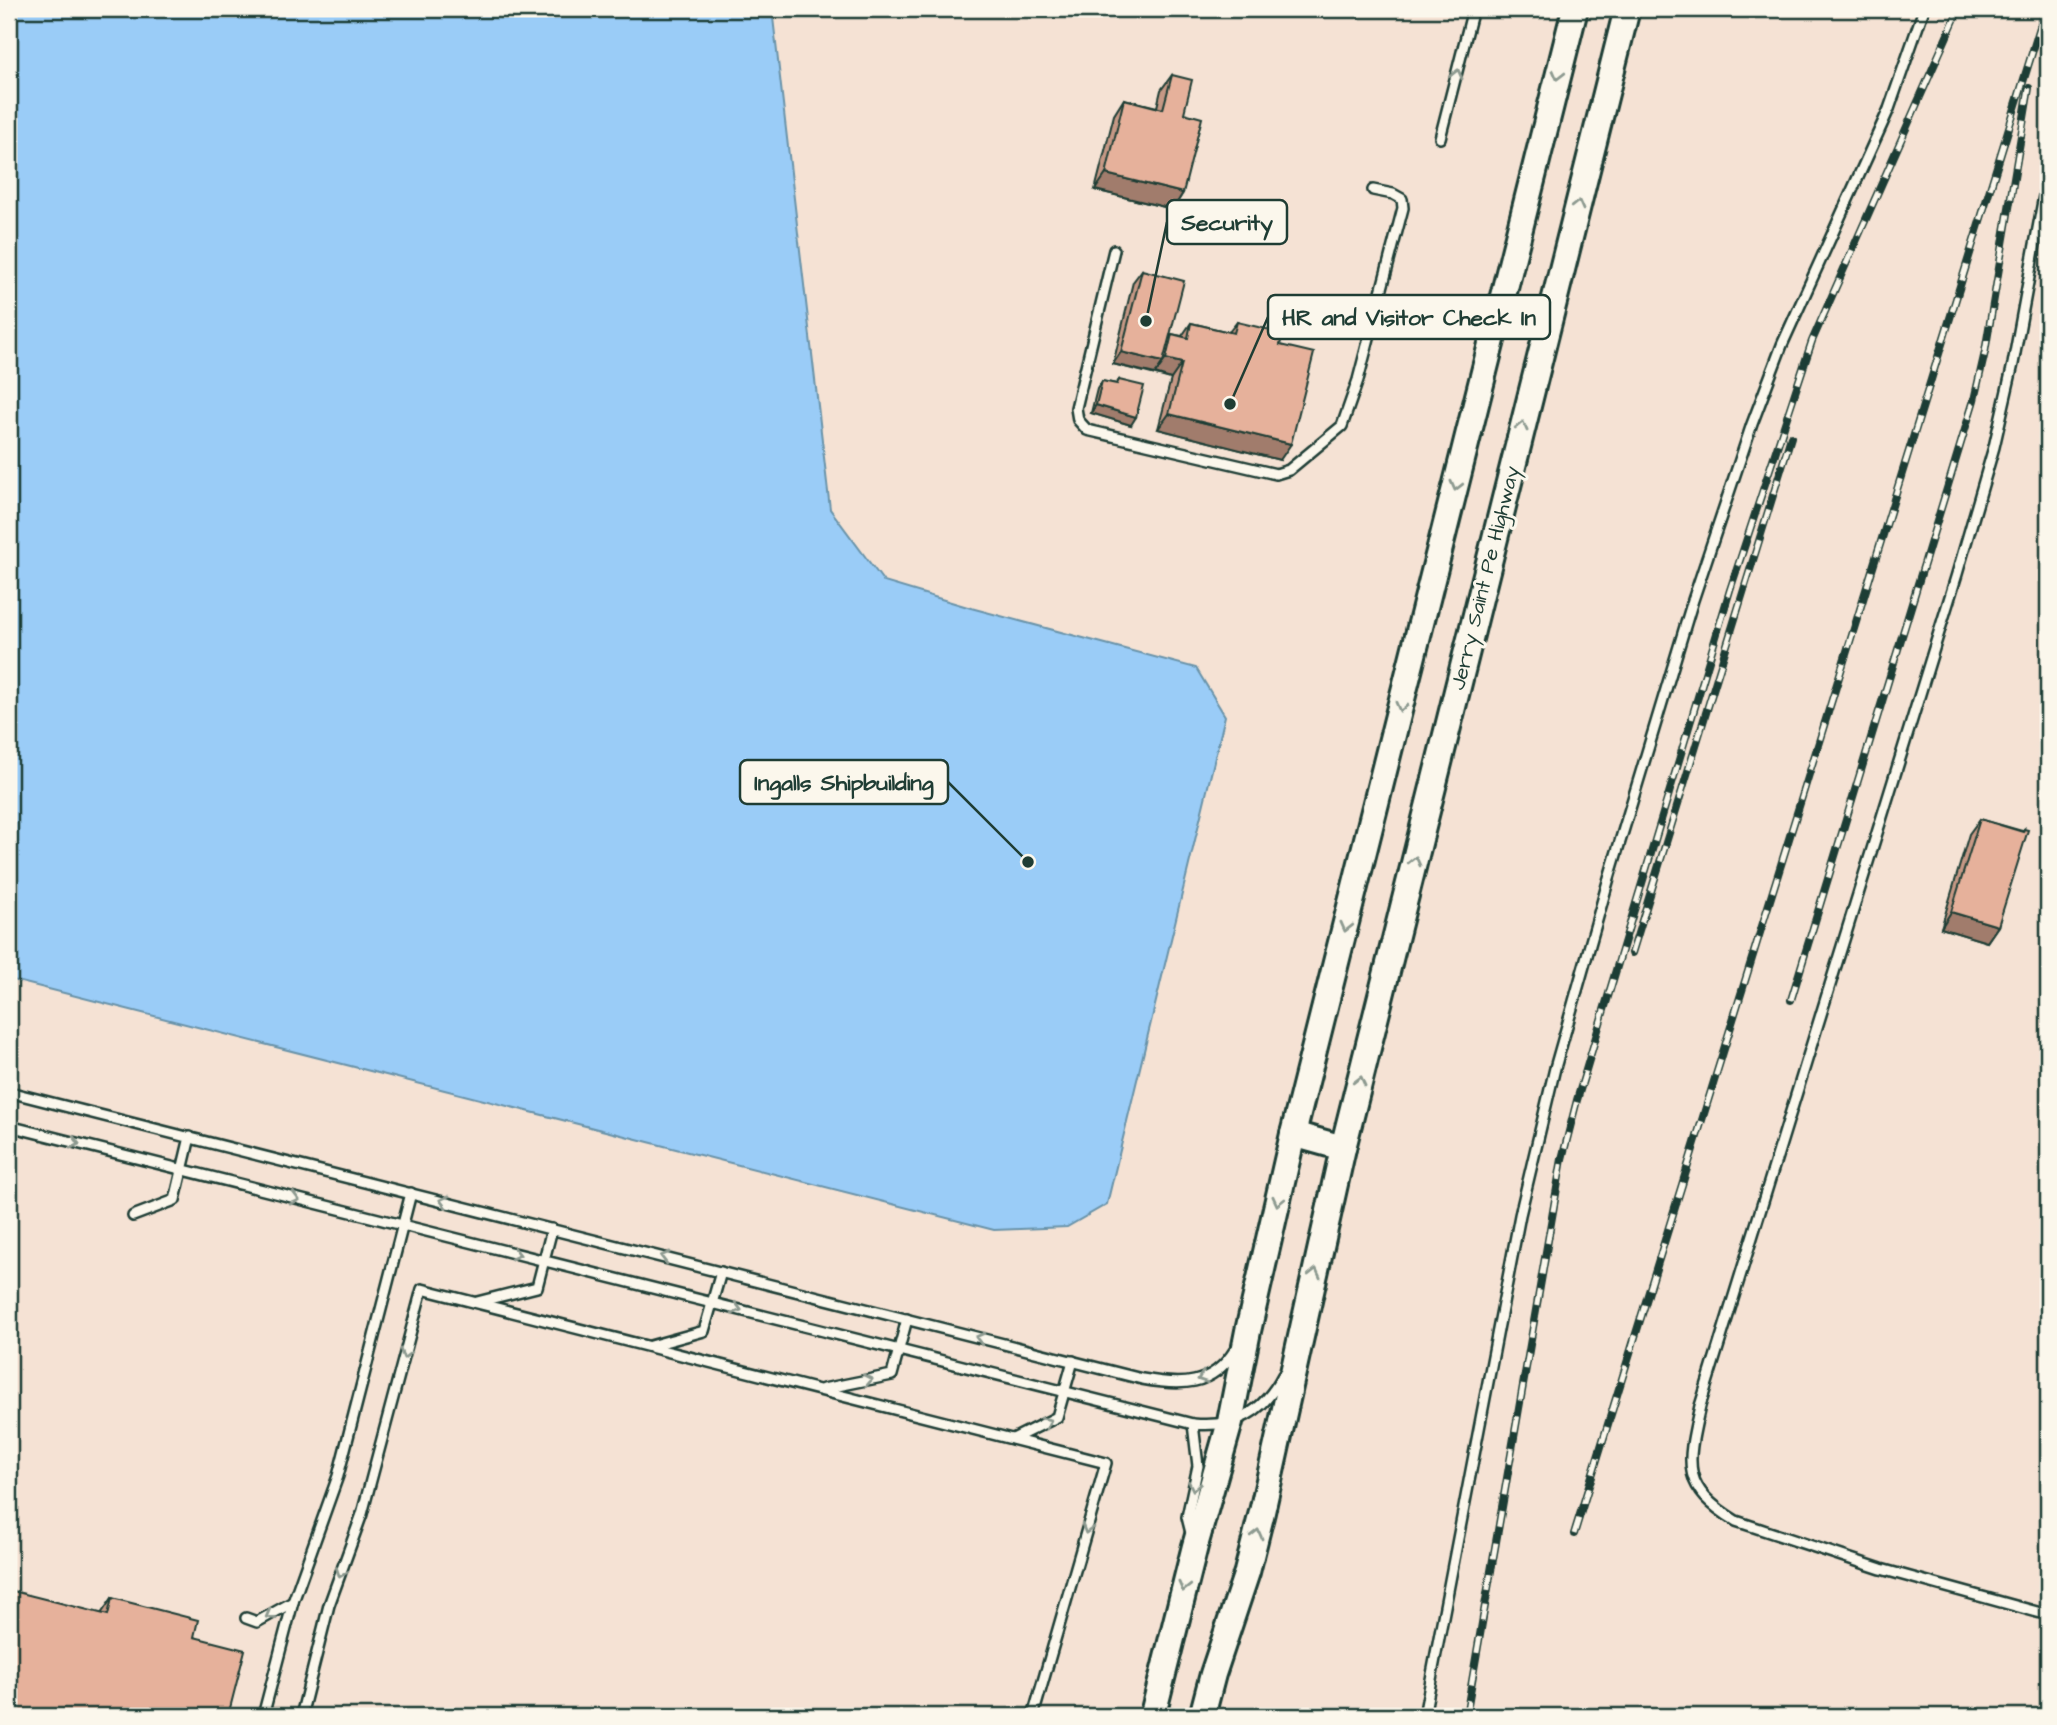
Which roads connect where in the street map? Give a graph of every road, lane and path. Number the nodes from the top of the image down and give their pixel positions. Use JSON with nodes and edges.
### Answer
{"nodes":[{"id":1,"x":1473,"y":9,"type":"edge"},
{"id":2,"x":1575,"y":9,"type":"edge"},
{"id":3,"x":1628,"y":9,"type":"edge"},
{"id":4,"x":1924,"y":9,"type":"edge"},
{"id":5,"x":1440,"y":138,"type":"dead end"},
{"id":6,"x":2048,"y":174,"type":"edge"},
{"id":7,"x":1373,"y":190,"type":"dead end"},
{"id":8,"x":1114,"y":250,"type":"dead end"},
{"id":9,"x":9,"y":1092,"type":"edge"},
{"id":10,"x":9,"y":1126,"type":"edge"},
{"id":11,"x":1293,"y":1134,"type":"junction"},
{"id":12,"x":190,"y":1138,"type":"junction"},
{"id":13,"x":1343,"y":1148,"type":"junction"},
{"id":14,"x":183,"y":1170,"type":"junction"},
{"id":15,"x":411,"y":1193,"type":"junction"},
{"id":16,"x":133,"y":1216,"type":"dead end"},
{"id":17,"x":403,"y":1226,"type":"junction"},
{"id":18,"x":552,"y":1229,"type":"junction"},
{"id":19,"x":544,"y":1261,"type":"junction"},
{"id":20,"x":721,"y":1272,"type":"junction"},
{"id":21,"x":476,"y":1302,"type":"junction"},
{"id":22,"x":712,"y":1303,"type":"junction"},
{"id":23,"x":907,"y":1319,"type":"junction"},
{"id":24,"x":1248,"y":1331,"type":"junction"},
{"id":25,"x":1300,"y":1340,"type":"junction"},
{"id":26,"x":648,"y":1346,"type":"junction"},
{"id":27,"x":899,"y":1350,"type":"junction"},
{"id":28,"x":1073,"y":1361,"type":"junction"},
{"id":29,"x":818,"y":1390,"type":"junction"},
{"id":30,"x":1065,"y":1392,"type":"junction"},
{"id":31,"x":1230,"y":1422,"type":"junction"},
{"id":32,"x":1192,"y":1424,"type":"junction"},
{"id":33,"x":1013,"y":1439,"type":"junction"},
{"id":34,"x":1195,"y":1546,"type":"junction"},
{"id":35,"x":293,"y":1602,"type":"junction"},
{"id":36,"x":2048,"y":1615,"type":"edge"},
{"id":37,"x":246,"y":1618,"type":"dead end"},
{"id":38,"x":1153,"y":1713,"type":"edge"},
{"id":39,"x":263,"y":1716,"type":"edge"},
{"id":40,"x":300,"y":1716,"type":"edge"},
{"id":41,"x":1033,"y":1716,"type":"edge"},
{"id":42,"x":1182,"y":1716,"type":"edge"},
{"id":43,"x":1202,"y":1716,"type":"edge"},
{"id":44,"x":1424,"y":1716,"type":"edge"}],
"edges":[{"from":5,"to":1,"type":"lane","one_way":true},
{"from":2,"to":11,"type":"main road","one_way":true},
{"from":13,"to":3,"type":"main road","name":"Jerry Saint Pe Highway","one_way":true},
{"from":4,"to":44,"type":"lane"},
{"from":6,"to":36,"type":"lane"},
{"from":7,"to":8,"type":"lane"},
{"from":9,"to":12,"type":"lane"},
{"from":10,"to":14,"type":"lane","one_way":true},
{"from":11,"to":13,"type":"main road"},
{"from":11,"to":24,"type":"main road","one_way":true},
{"from":12,"to":14,"type":"lane"},
{"from":12,"to":15,"type":"lane"},
{"from":25,"to":13,"type":"main road","name":"Jerry Saint Pe Highway","one_way":true},
{"from":14,"to":16,"type":"lane"},
{"from":14,"to":17,"type":"lane","one_way":true},
{"from":15,"to":17,"type":"lane"},
{"from":18,"to":15,"type":"lane","one_way":true},
{"from":17,"to":19,"type":"lane","one_way":true},
{"from":17,"to":35,"type":"lane"},
{"from":18,"to":19,"type":"lane"},
{"from":20,"to":18,"type":"lane","one_way":true},
{"from":19,"to":21,"type":"lane"},
{"from":19,"to":22,"type":"lane"},
{"from":20,"to":22,"type":"lane"},
{"from":20,"to":23,"type":"lane"},
{"from":21,"to":26,"type":"lane"},
{"from":21,"to":40,"type":"lane","one_way":true},
{"from":22,"to":26,"type":"lane"},
{"from":22,"to":27,"type":"lane","one_way":true},
{"from":23,"to":27,"type":"lane"},
{"from":28,"to":23,"type":"lane","one_way":true},
{"from":24,"to":28,"type":"lane","one_way":true},
{"from":24,"to":31,"type":"main road"},
{"from":25,"to":31,"type":"lane"},
{"from":43,"to":25,"type":"main road","name":"Jerry Saint Pe Highway","one_way":true},
{"from":26,"to":29,"type":"lane"},
{"from":29,"to":27,"type":"lane","one_way":true},
{"from":27,"to":30,"type":"lane"},
{"from":28,"to":30,"type":"lane"},
{"from":29,"to":33,"type":"lane"},
{"from":30,"to":32,"type":"lane"},
{"from":33,"to":30,"type":"lane","one_way":true},
{"from":31,"to":32,"type":"lane"},
{"from":31,"to":34,"type":"main road"},
{"from":32,"to":34,"type":"lane","one_way":true},
{"from":33,"to":41,"type":"lane","one_way":true},
{"from":34,"to":38,"type":"main road","one_way":true},
{"from":35,"to":37,"type":"lane","one_way":true},
{"from":35,"to":39,"type":"lane"},
{"from":38,"to":42,"type":"lane"}]}
